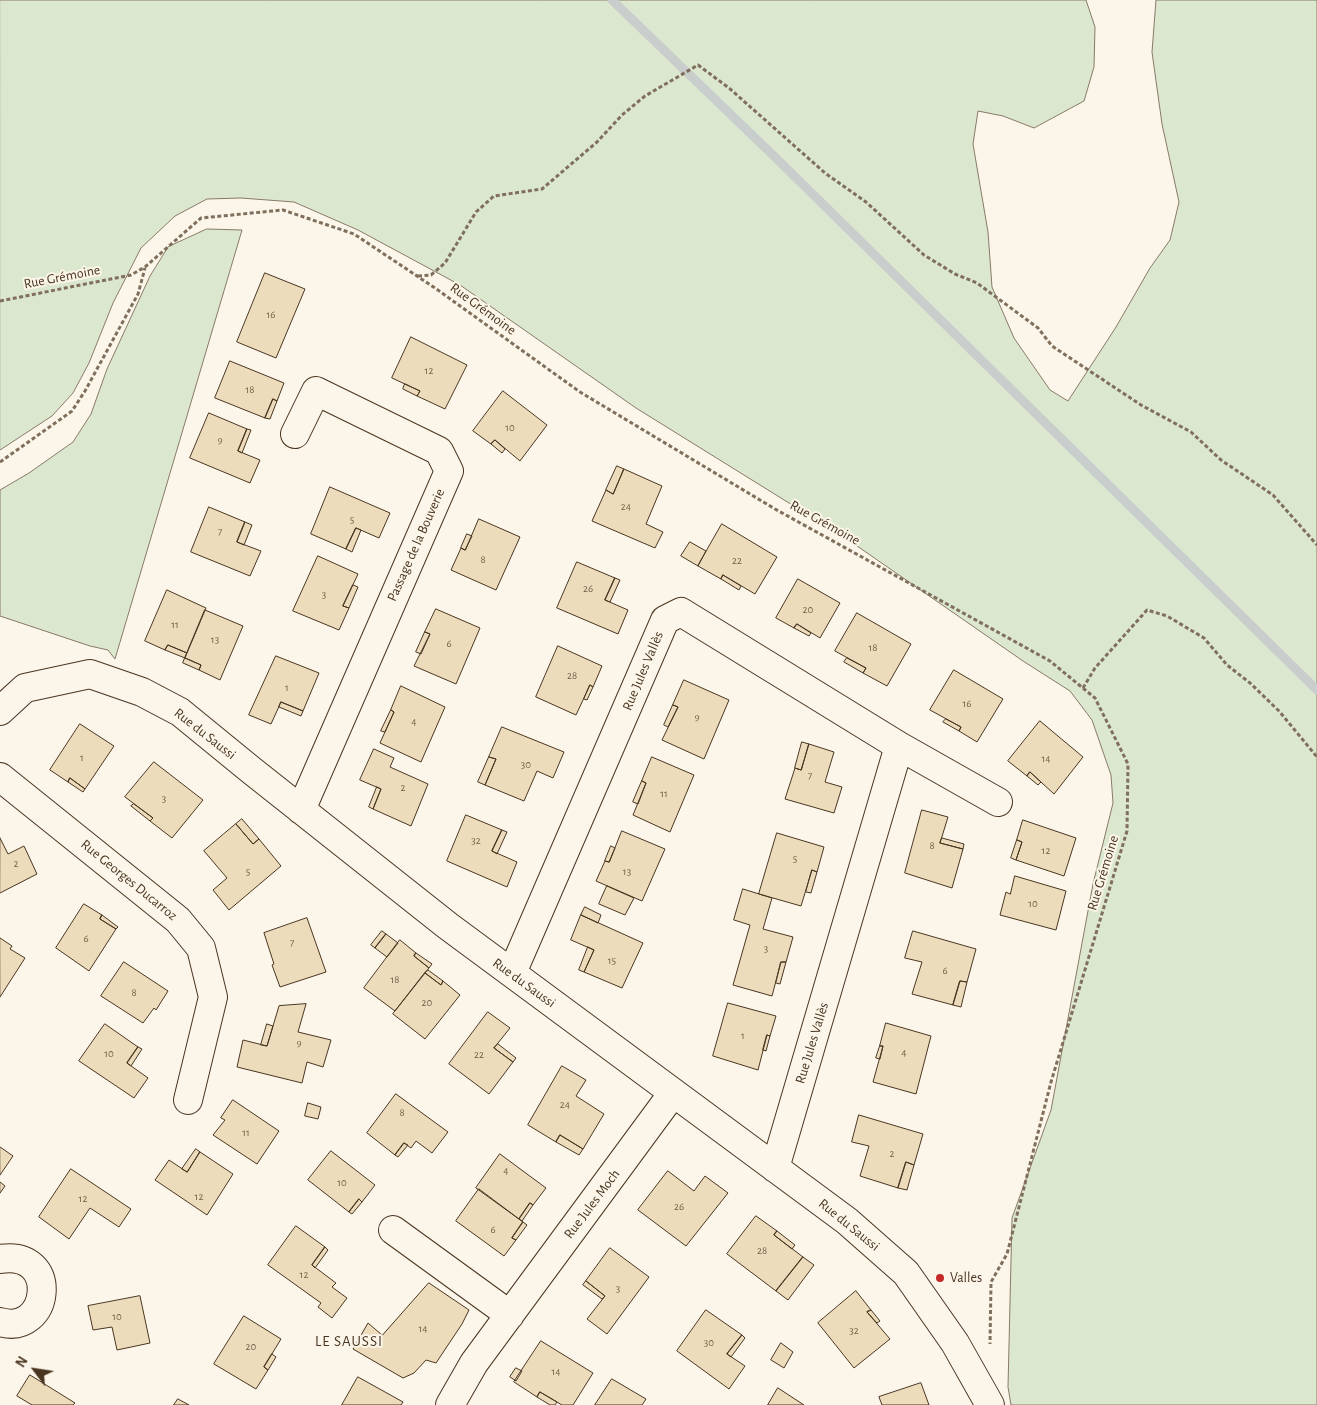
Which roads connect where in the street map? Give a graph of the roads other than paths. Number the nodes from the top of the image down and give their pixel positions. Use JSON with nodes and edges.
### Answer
{"nodes":[{"id":1,"x":295,"y":434,"type":"dead end"},
{"id":2,"x":0,"y":711,"type":"edge"},
{"id":3,"x":899,"y":746,"type":"junction"},
{"id":4,"x":0,"y":777,"type":"edge"},
{"id":5,"x":998,"y":802,"type":"dead end"},
{"id":6,"x":301,"y":810,"type":"junction"},
{"id":7,"x":512,"y":973,"type":"junction"},
{"id":8,"x":673,"y":1093,"type":"junction"},
{"id":9,"x":188,"y":1100,"type":"dead end"},
{"id":10,"x":775,"y":1168,"type":"junction"},
{"id":11,"x":393,"y":1230,"type":"dead end"},
{"id":12,"x":0,"y":1259,"type":"edge"},
{"id":13,"x":510,"y":1315,"type":"junction"},
{"id":14,"x":0,"y":1322,"type":"edge"},
{"id":15,"x":461,"y":1401,"type":"edge"},
{"id":16,"x":990,"y":1405,"type":"edge"}],
"edges":[{"from":1,"to":6,"type":"street","name":"Passage de la Bouverie"},
{"from":2,"to":6,"type":"street","name":"Rue du Saussi"},
{"from":3,"to":5,"type":"street","name":"Rue Jules Vallès"},
{"from":3,"to":7,"type":"street","name":"Rue Jules Vallès"},
{"from":3,"to":10,"type":"street","name":"Rue Jules Vallès"},
{"from":4,"to":9,"type":"street","name":"Rue Georges Ducarroz"},
{"from":6,"to":7,"type":"street","name":"Rue du Saussi"},
{"from":7,"to":8,"type":"street","name":"Rue du Saussi"},
{"from":8,"to":10,"type":"street","name":"Rue du Saussi"},
{"from":8,"to":13,"type":"street","name":"Rue Jules Moch"},
{"from":10,"to":16,"type":"street","name":"Rue du Saussi"},
{"from":11,"to":13,"type":"street"},
{"from":12,"to":14,"type":"street"},
{"from":13,"to":15,"type":"street","name":"Rue Jules Moch"}]}
